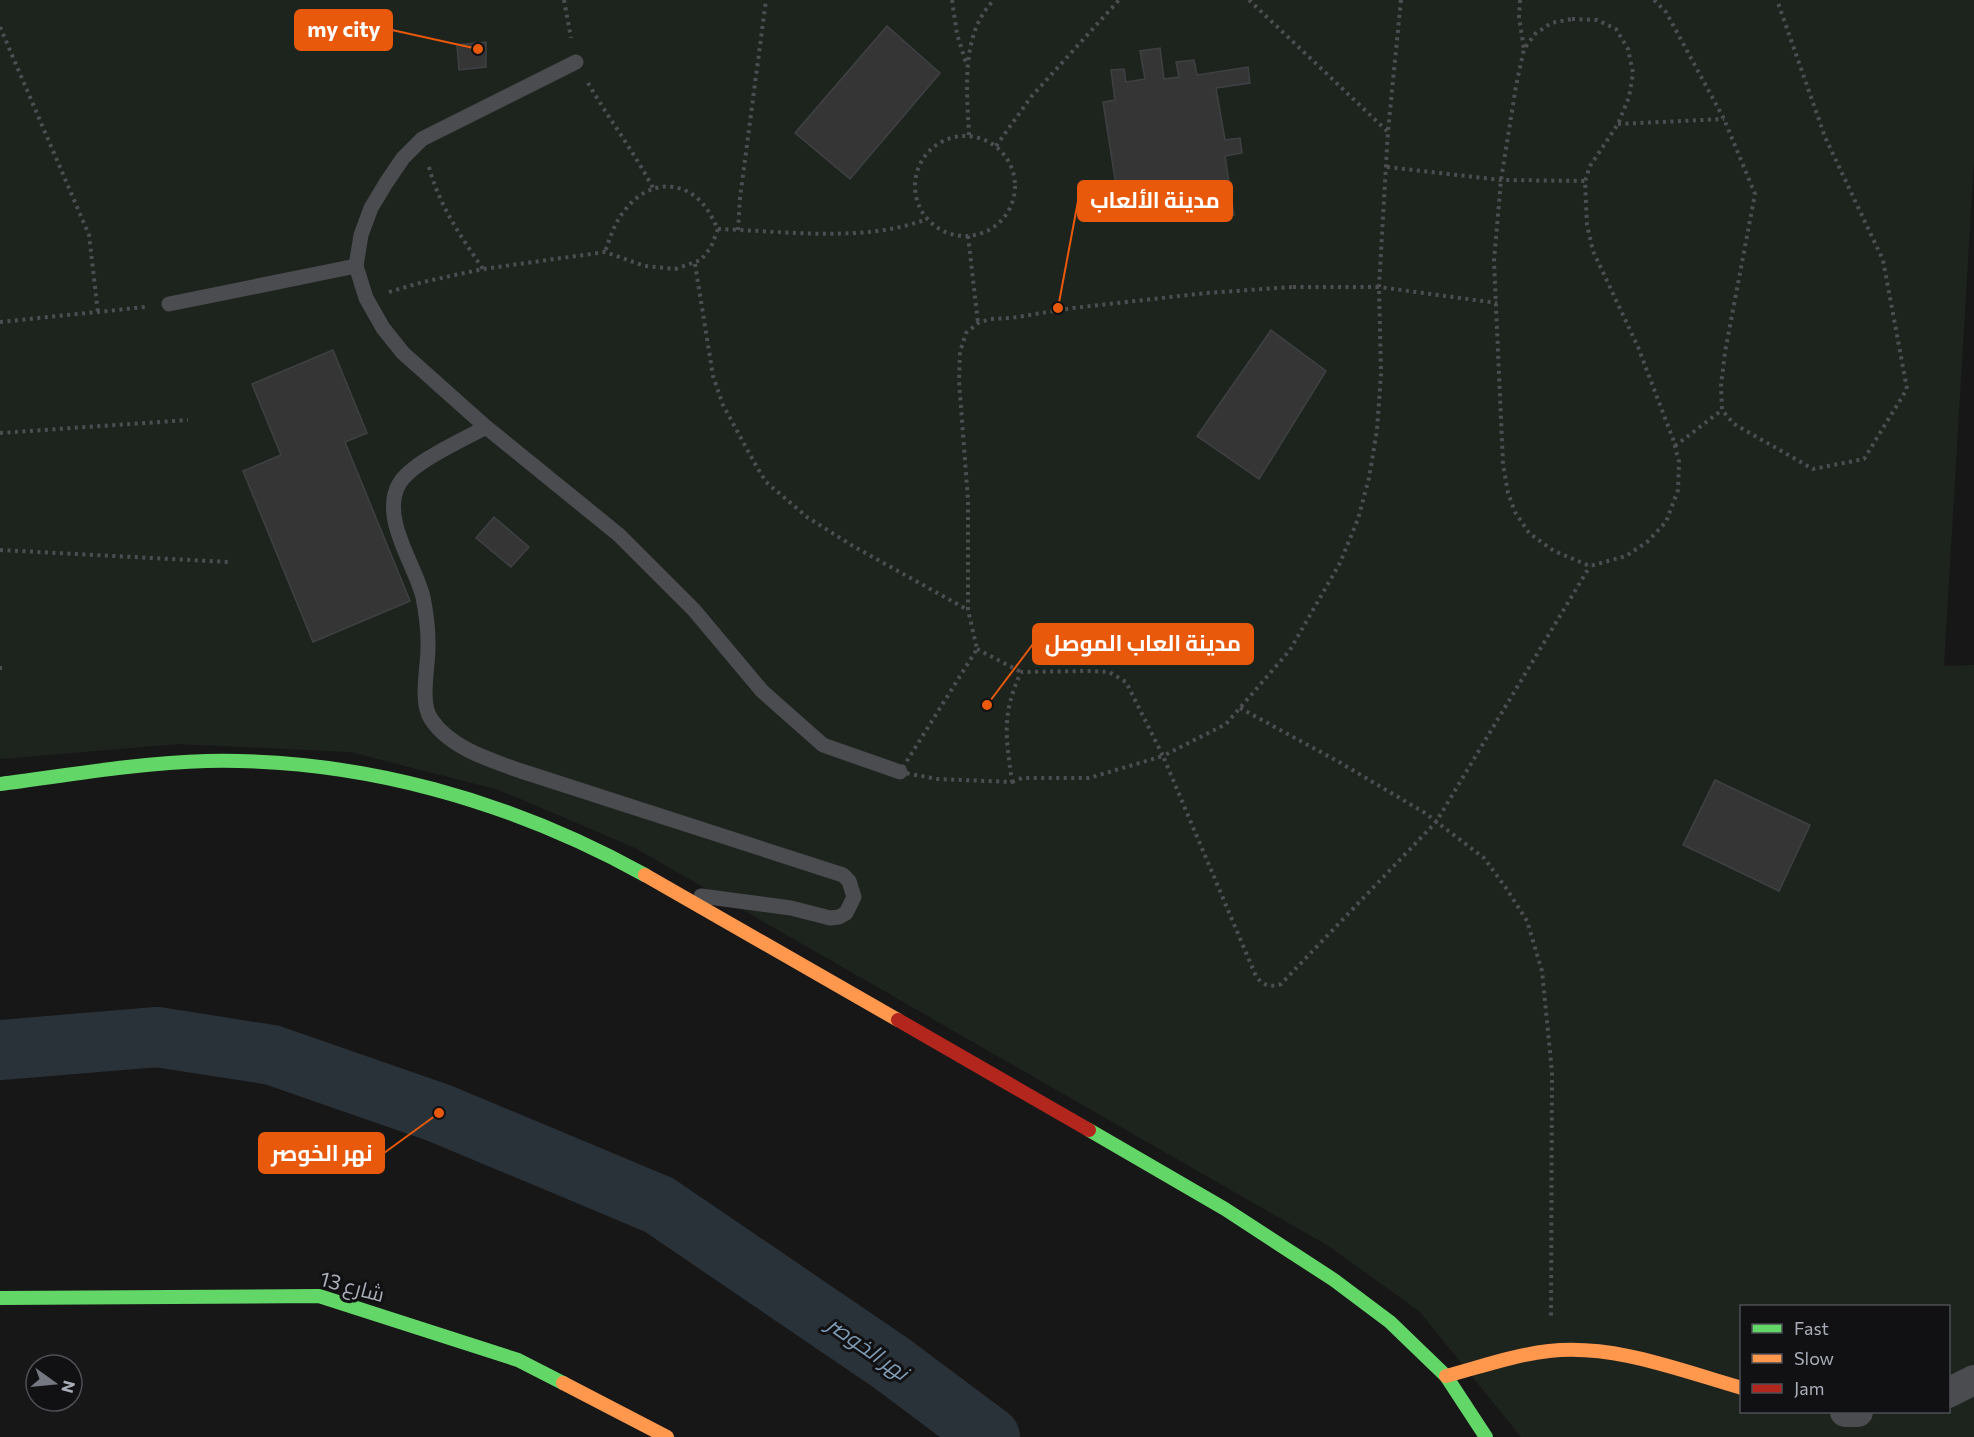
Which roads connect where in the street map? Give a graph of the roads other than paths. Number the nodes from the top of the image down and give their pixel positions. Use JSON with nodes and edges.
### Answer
{"nodes":[{"id":1,"x":576,"y":62,"type":"road end"},
{"id":2,"x":356,"y":266,"type":"junction"},
{"id":3,"x":169,"y":304,"type":"road end"},
{"id":4,"x":486,"y":427,"type":"junction"},
{"id":5,"x":900,"y":772,"type":"road end"},
{"id":6,"x":0,"y":784,"type":"edge"},
{"id":7,"x":678,"y":893,"type":"junction"},
{"id":8,"x":0,"y":1298,"type":"edge"},
{"id":9,"x":1446,"y":1376,"type":"junction"},
{"id":10,"x":1974,"y":1380,"type":"edge"},
{"id":11,"x":1740,"y":1387,"type":"edge"},
{"id":12,"x":1950,"y":1392,"type":"edge"},
{"id":13,"x":667,"y":1437,"type":"edge"},
{"id":14,"x":1486,"y":1437,"type":"edge"}],
"edges":[{"from":1,"to":2,"type":"lane"},
{"from":2,"to":3,"type":"lane"},
{"from":2,"to":4,"type":"lane"},
{"from":4,"to":5,"type":"lane"},
{"from":4,"to":7,"type":"lane"},
{"from":6,"to":7,"type":"main road"},
{"from":7,"to":9,"type":"main road"},
{"from":8,"to":13,"type":"main road","name":"شارع 13"},
{"from":9,"to":11,"type":"main road"},
{"from":9,"to":14,"type":"main road"},
{"from":10,"to":12,"type":"street"}]}
